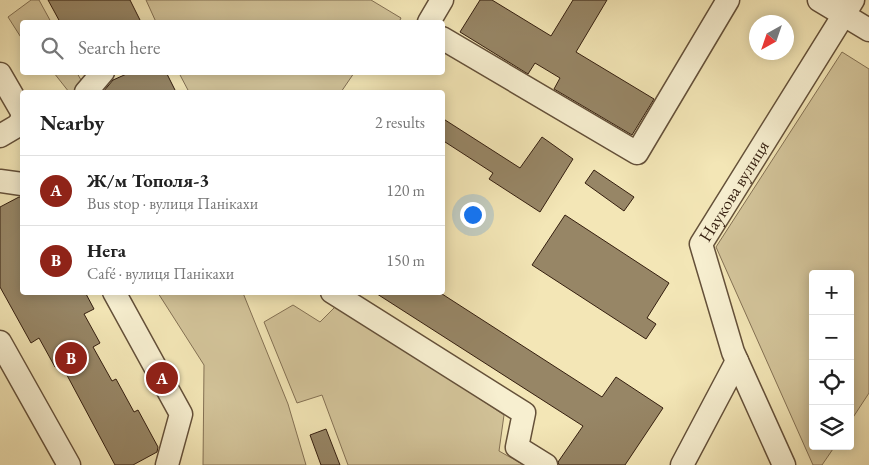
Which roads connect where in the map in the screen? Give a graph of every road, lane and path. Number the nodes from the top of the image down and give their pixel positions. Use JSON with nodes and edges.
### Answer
{"nodes":[{"id":1,"x":442,"y":0,"type":"edge"},
{"id":2,"x":728,"y":0,"type":"edge"},
{"id":3,"x":819,"y":0,"type":"edge"},
{"id":4,"x":849,"y":7,"type":"edge"},
{"id":5,"x":430,"y":20,"type":"edge"},
{"id":6,"x":869,"y":30,"type":"edge"},
{"id":7,"x":445,"y":40,"type":"edge"},
{"id":8,"x":0,"y":74,"type":"edge"},
{"id":9,"x":100,"y":75,"type":"edge"},
{"id":10,"x":88,"y":90,"type":"edge"},
{"id":11,"x":20,"y":109,"type":"edge"},
{"id":12,"x":20,"y":121,"type":"edge"},
{"id":13,"x":0,"y":136,"type":"edge"},
{"id":14,"x":116,"y":295,"type":"edge"},
{"id":15,"x":337,"y":295,"type":"edge"},
{"id":16,"x":0,"y":342,"type":"edge"},
{"id":17,"x":737,"y":361,"type":"junction"},
{"id":18,"x":69,"y":465,"type":"edge"},
{"id":19,"x":167,"y":465,"type":"edge"},
{"id":20,"x":546,"y":465,"type":"edge"},
{"id":21,"x":682,"y":465,"type":"edge"},
{"id":22,"x":784,"y":465,"type":"edge"}],
"edges":[{"from":1,"to":5,"type":"street"},
{"from":2,"to":7,"type":"street"},
{"from":3,"to":4,"type":"street"},
{"from":4,"to":6,"type":"street"},
{"from":4,"to":17,"type":"street","name":"Наукова вулиця"},
{"from":8,"to":11,"type":"street"},
{"from":9,"to":10,"type":"street"},
{"from":12,"to":13,"type":"street"},
{"from":14,"to":19,"type":"street"},
{"from":15,"to":20,"type":"street"},
{"from":16,"to":18,"type":"street"},
{"from":17,"to":21,"type":"street"},
{"from":17,"to":22,"type":"street","name":"Наукова вулиця"}]}
